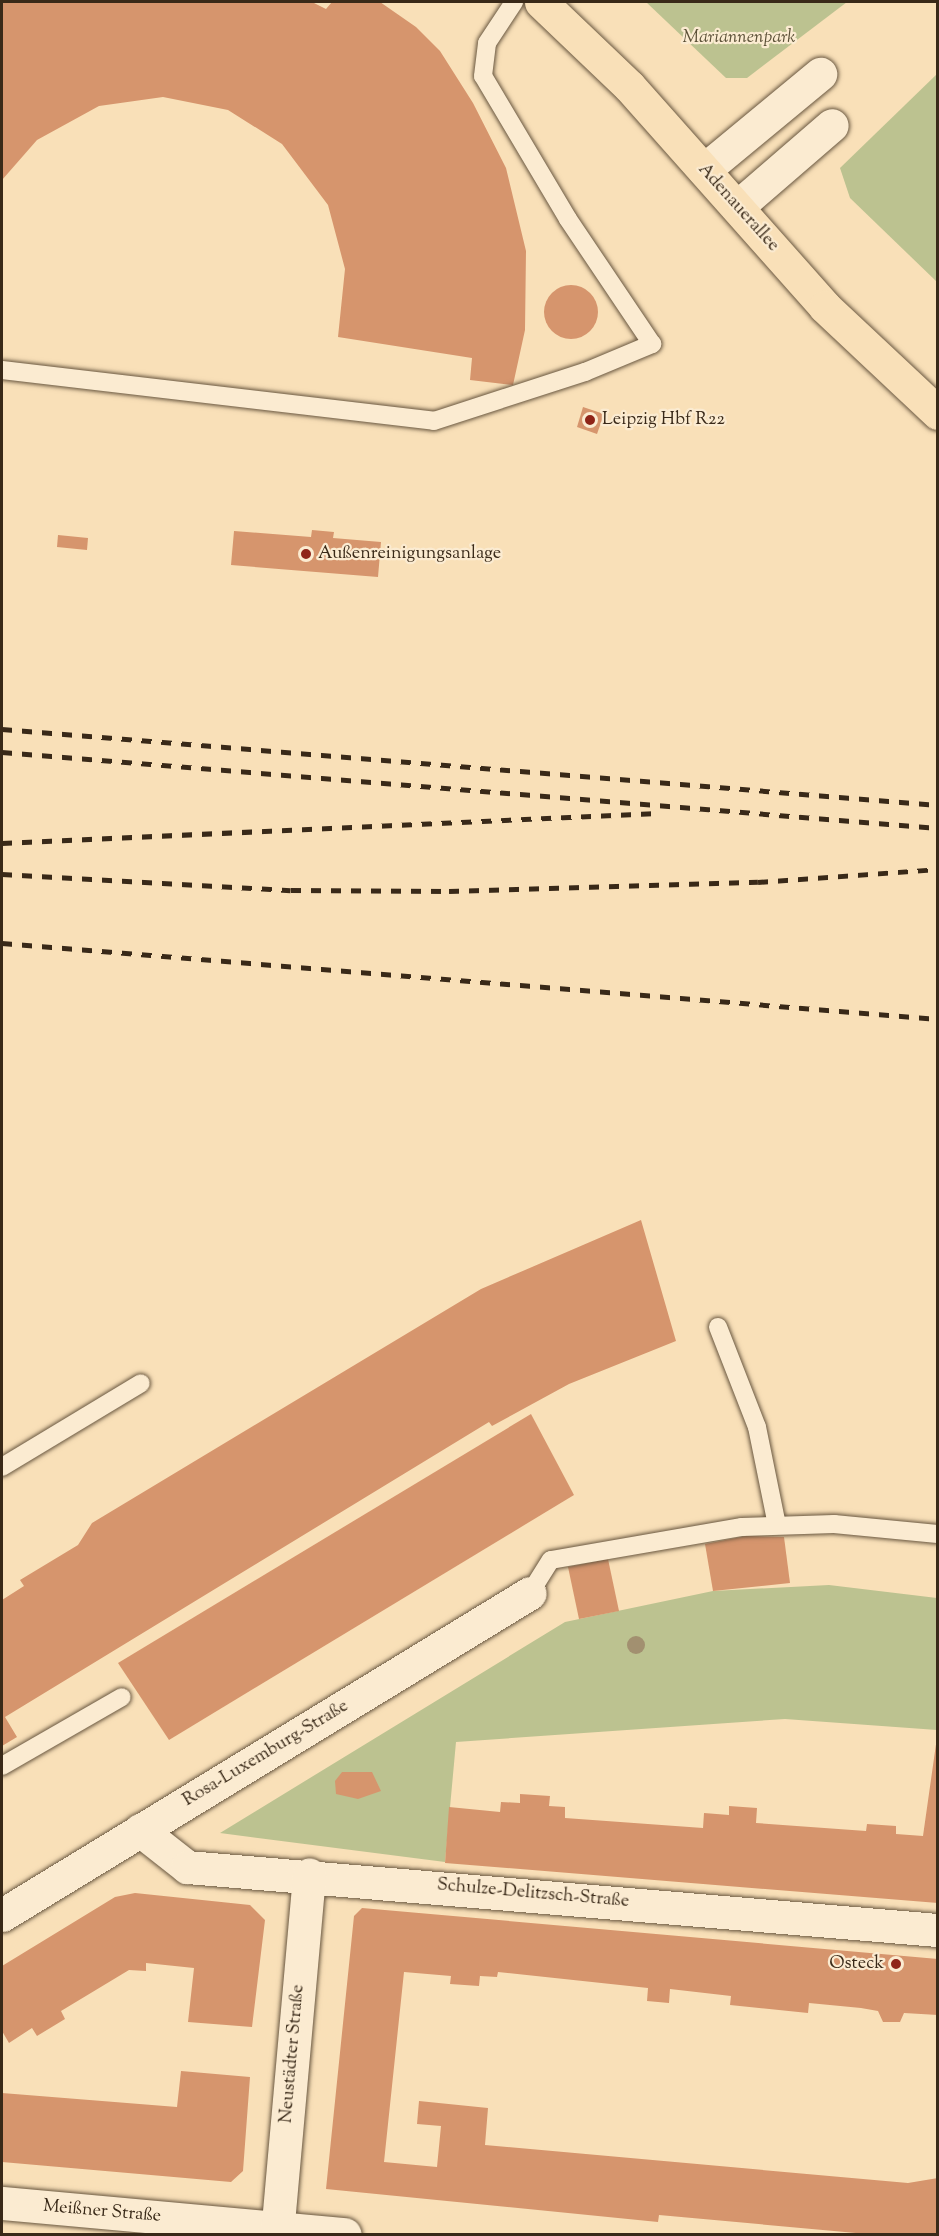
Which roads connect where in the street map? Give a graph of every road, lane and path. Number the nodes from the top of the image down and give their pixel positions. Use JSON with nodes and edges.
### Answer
{"nodes":[{"id":1,"x":514,"y":2,"type":"edge"},
{"id":2,"x":541,"y":2,"type":"edge"},
{"id":3,"x":820,"y":74,"type":"dead end"},
{"id":4,"x":832,"y":125,"type":"dead end"},
{"id":5,"x":704,"y":170,"type":"junction"},
{"id":6,"x":737,"y":207,"type":"junction"},
{"id":7,"x":2,"y":370,"type":"edge"},
{"id":8,"x":938,"y":413,"type":"edge"},
{"id":9,"x":718,"y":1327,"type":"dead end"},
{"id":10,"x":141,"y":1383,"type":"dead end"},
{"id":11,"x":2,"y":1467,"type":"edge"},
{"id":12,"x":777,"y":1525,"type":"junction"},
{"id":13,"x":938,"y":1533,"type":"edge"},
{"id":14,"x":530,"y":1593,"type":"joint"},
{"id":15,"x":122,"y":1697,"type":"dead end"},
{"id":16,"x":2,"y":1766,"type":"edge"},
{"id":17,"x":140,"y":1830,"type":"junction"},
{"id":18,"x":309,"y":1874,"type":"junction"},
{"id":19,"x":2,"y":1915,"type":"edge"},
{"id":20,"x":938,"y":1930,"type":"edge"},
{"id":21,"x":2,"y":2203,"type":"edge"},
{"id":22,"x":277,"y":2232,"type":"edge"},
{"id":23,"x":345,"y":2235,"type":"edge"}],
"edges":[{"from":1,"to":7,"type":"lane"},
{"from":2,"to":5,"type":"main road","name":"Adenauerallee"},
{"from":3,"to":5,"type":"street"},
{"from":4,"to":6,"type":"street"},
{"from":5,"to":6,"type":"main road","name":"Adenauerallee"},
{"from":6,"to":8,"type":"main road","name":"Adenauerallee"},
{"from":9,"to":12,"type":"lane"},
{"from":10,"to":11,"type":"lane"},
{"from":12,"to":13,"type":"lane"},
{"from":12,"to":14,"type":"lane"},
{"from":14,"to":17,"type":"street","name":"Rosa-Luxemburg-Straße"},
{"from":15,"to":16,"type":"lane"},
{"from":17,"to":18,"type":"street","name":"Schulze-Delitzsch-Straße"},
{"from":17,"to":19,"type":"street","name":"Rosa-Luxemburg-Straße"},
{"from":18,"to":20,"type":"street","name":"Schulze-Delitzsch-Straße"},
{"from":18,"to":22,"type":"street","name":"Neustädter Straße"},
{"from":21,"to":22,"type":"street","name":"Meißner Straße"},
{"from":22,"to":23,"type":"street","name":"Meißner Straße"}]}
